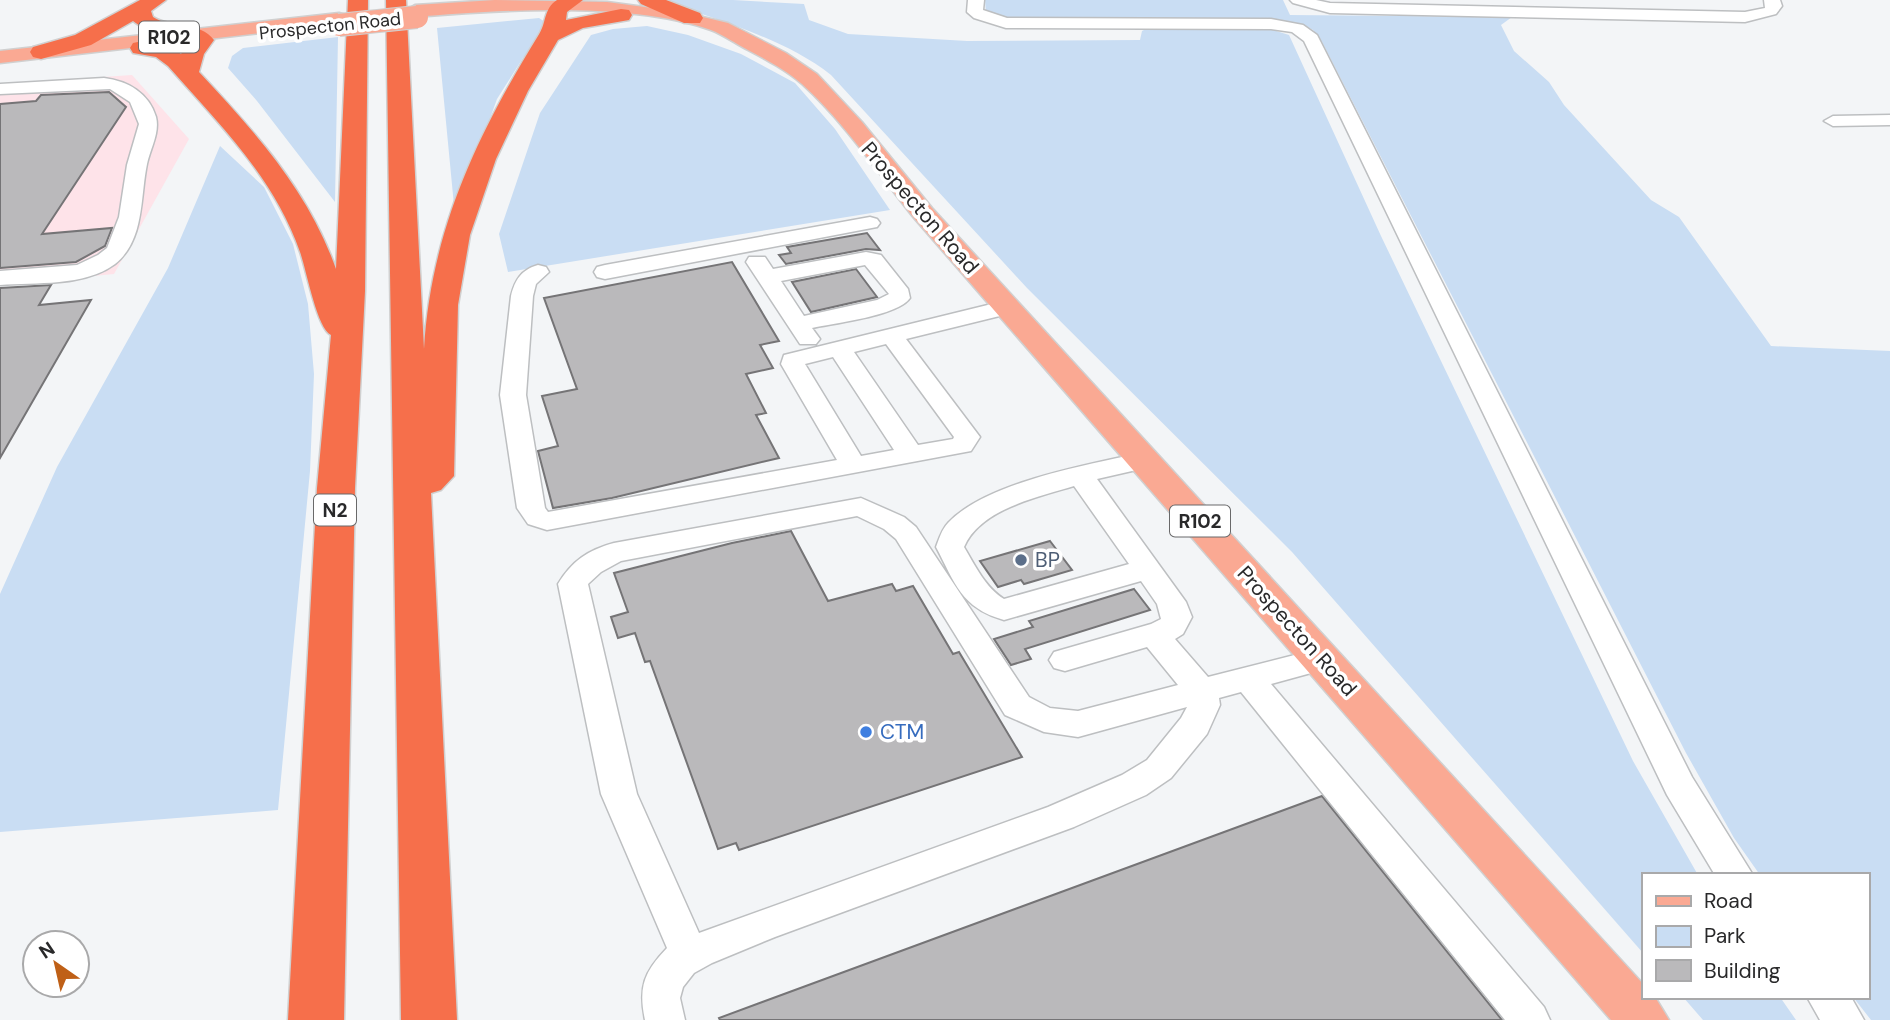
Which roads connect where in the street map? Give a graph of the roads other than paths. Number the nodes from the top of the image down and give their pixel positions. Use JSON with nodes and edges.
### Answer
{"nodes":[{"id":1,"x":648,"y":0,"type":"edge"},
{"id":2,"x":976,"y":0,"type":"edge"},
{"id":3,"x":1298,"y":0,"type":"edge"},
{"id":4,"x":1772,"y":0,"type":"edge"},
{"id":5,"x":154,"y":1,"type":"edge"},
{"id":6,"x":410,"y":9,"type":"edge"},
{"id":7,"x":562,"y":12,"type":"edge"},
{"id":8,"x":345,"y":15,"type":"edge"},
{"id":9,"x":621,"y":15,"type":"joint"},
{"id":10,"x":692,"y":18,"type":"junction"},
{"id":11,"x":200,"y":37,"type":"junction"},
{"id":12,"x":743,"y":40,"type":"junction"},
{"id":13,"x":141,"y":48,"type":"junction"},
{"id":14,"x":41,"y":52,"type":"junction"},
{"id":15,"x":0,"y":57,"type":"edge"},
{"id":16,"x":0,"y":64,"type":"edge"},
{"id":17,"x":187,"y":73,"type":"junction"},
{"id":18,"x":0,"y":89,"type":"edge"},
{"id":19,"x":1890,"y":120,"type":"edge"},
{"id":20,"x":1833,"y":121,"type":"dead end"},
{"id":21,"x":870,"y":223,"type":"dead end"},
{"id":22,"x":745,"y":246,"type":"junction"},
{"id":23,"x":538,"y":272,"type":"dead end"},
{"id":24,"x":605,"y":272,"type":"dead end"},
{"id":25,"x":766,"y":276,"type":"junction"},
{"id":26,"x":0,"y":278,"type":"edge"},
{"id":27,"x":93,"y":288,"type":"dead end"},
{"id":28,"x":0,"y":297,"type":"edge"},
{"id":29,"x":1008,"y":307,"type":"junction"},
{"id":30,"x":798,"y":324,"type":"junction"},
{"id":31,"x":891,"y":335,"type":"junction"},
{"id":32,"x":828,"y":350,"type":"junction"},
{"id":33,"x":345,"y":353,"type":"junction"},
{"id":34,"x":911,"y":455,"type":"junction"},
{"id":35,"x":1145,"y":460,"type":"junction"},
{"id":36,"x":853,"y":465,"type":"junction"},
{"id":37,"x":1081,"y":476,"type":"junction"},
{"id":38,"x":412,"y":498,"type":"junction"},
{"id":39,"x":1148,"y":569,"type":"junction"},
{"id":40,"x":1154,"y":635,"type":"junction"},
{"id":41,"x":1322,"y":659,"type":"junction"},
{"id":42,"x":1065,"y":660,"type":"dead end"},
{"id":43,"x":1248,"y":679,"type":"junction"},
{"id":44,"x":1202,"y":692,"type":"junction"},
{"id":45,"x":1734,"y":873,"type":"edge"},
{"id":46,"x":690,"y":956,"type":"junction"},
{"id":47,"x":1828,"y":999,"type":"edge"},
{"id":48,"x":316,"y":1020,"type":"edge"},
{"id":49,"x":429,"y":1020,"type":"edge"},
{"id":50,"x":665,"y":1020,"type":"edge"},
{"id":51,"x":1530,"y":1020,"type":"edge"},
{"id":52,"x":1643,"y":1020,"type":"edge"},
{"id":53,"x":1844,"y":1020,"type":"edge"}],
"edges":[{"from":1,"to":10,"type":"highway"},
{"from":2,"to":45,"type":"lane"},
{"from":3,"to":4,"type":"lane"},
{"from":5,"to":11,"type":"highway"},
{"from":5,"to":14,"type":"highway"},
{"from":6,"to":7,"type":"main road","name":"Prospecton Road","number":"R102"},
{"from":6,"to":8,"type":"main road","name":"Prospecton Road","number":"R102","bridge":true},
{"from":6,"to":38,"type":"highway"},
{"from":7,"to":9,"type":"highway"},
{"from":7,"to":10,"type":"main road","name":"Prospecton Road","number":"R102"},
{"from":7,"to":38,"type":"highway"},
{"from":8,"to":11,"type":"main road","name":"Prospecton Road","number":"R102"},
{"from":8,"to":33,"type":"highway","number":"N2"},
{"from":9,"to":12,"type":"main road","name":"Prospecton Road","number":"R102"},
{"from":10,"to":12,"type":"main road","name":"Prospecton Road","number":"R102"},
{"from":11,"to":13,"type":"main road","name":"Prospecton Road","number":"R102"},
{"from":11,"to":14,"type":"main road","name":"Prospecton Road","number":"R102"},
{"from":11,"to":17,"type":"highway"},
{"from":12,"to":29,"type":"main road","name":"Prospecton Road","number":"R102"},
{"from":13,"to":16,"type":"main road","name":"Prospecton Road","number":"R102"},
{"from":13,"to":17,"type":"highway"},
{"from":14,"to":15,"type":"main road","name":"Prospecton Road","number":"R102"},
{"from":17,"to":33,"type":"highway"},
{"from":18,"to":26,"type":"lane"},
{"from":19,"to":20,"type":"lane"},
{"from":21,"to":22,"type":"lane"},
{"from":22,"to":24,"type":"lane"},
{"from":22,"to":25,"type":"lane"},
{"from":23,"to":36,"type":"lane"},
{"from":25,"to":30,"type":"lane"},
{"from":25,"to":30,"type":"lane"},
{"from":27,"to":28,"type":"lane"},
{"from":29,"to":31,"type":"lane"},
{"from":29,"to":35,"type":"main road","name":"Prospecton Road","number":"R102"},
{"from":30,"to":32,"type":"lane"},
{"from":31,"to":32,"type":"lane"},
{"from":31,"to":34,"type":"lane"},
{"from":32,"to":34,"type":"lane"},
{"from":32,"to":36,"type":"lane"},
{"from":33,"to":48,"type":"highway","number":"N2"},
{"from":34,"to":36,"type":"lane"},
{"from":35,"to":37,"type":"lane"},
{"from":35,"to":41,"type":"main road","name":"Prospecton Road","number":"R102"},
{"from":37,"to":39,"type":"lane"},
{"from":37,"to":39,"type":"lane"},
{"from":38,"to":49,"type":"highway"},
{"from":39,"to":40,"type":"lane"},
{"from":40,"to":42,"type":"lane"},
{"from":40,"to":44,"type":"lane"},
{"from":41,"to":43,"type":"lane"},
{"from":41,"to":52,"type":"main road","name":"Prospecton Road","number":"R102"},
{"from":43,"to":44,"type":"lane"},
{"from":43,"to":51,"type":"lane"},
{"from":44,"to":46,"type":"lane"},
{"from":44,"to":46,"type":"lane"},
{"from":46,"to":50,"type":"lane"},
{"from":47,"to":53,"type":"lane"}]}
